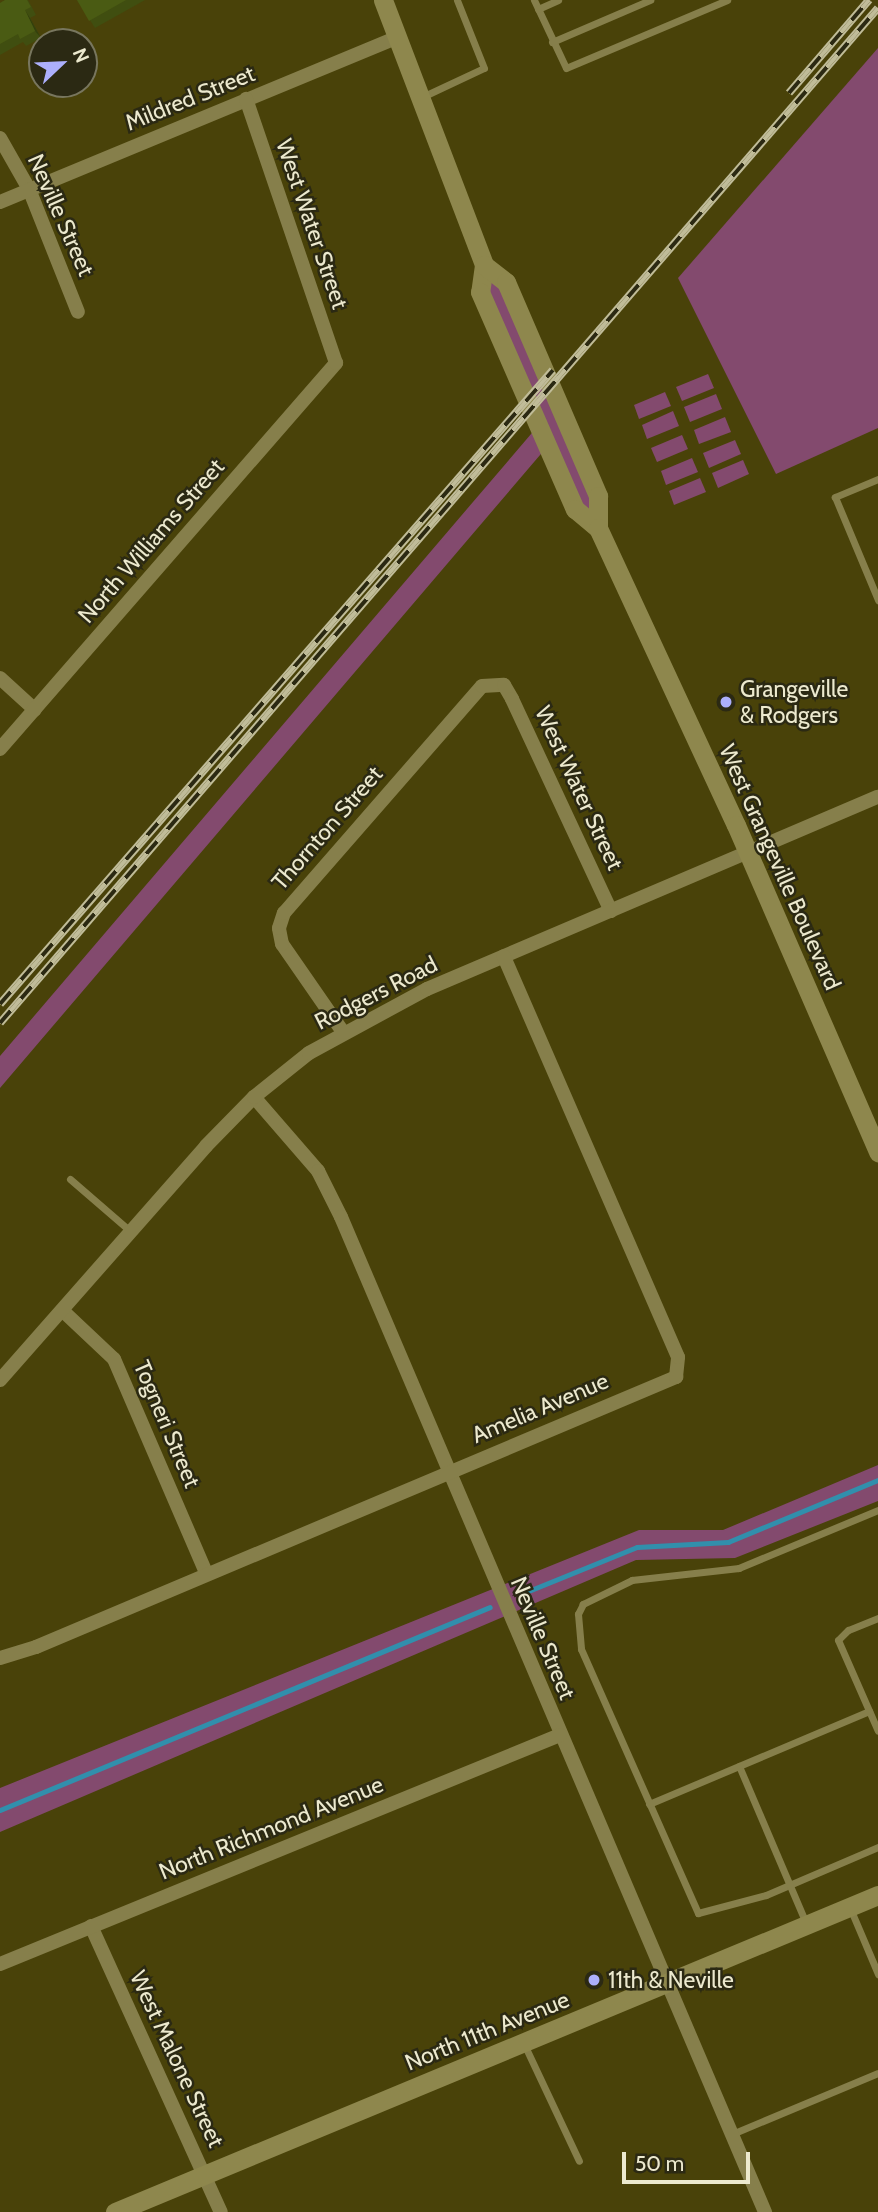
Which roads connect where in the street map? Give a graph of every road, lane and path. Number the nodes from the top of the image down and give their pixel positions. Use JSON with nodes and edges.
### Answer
{"nodes":[{"id":1,"x":383,"y":0,"type":"edge"},
{"id":2,"x":534,"y":0,"type":"edge"},
{"id":3,"x":558,"y":0,"type":"edge"},
{"id":4,"x":650,"y":0,"type":"edge"},
{"id":5,"x":727,"y":0,"type":"edge"},
{"id":6,"x":459,"y":1,"type":"edge"},
{"id":7,"x":538,"y":9,"type":"junction"},
{"id":8,"x":398,"y":37,"type":"junction"},
{"id":9,"x":552,"y":42,"type":"junction"},
{"id":10,"x":422,"y":97,"type":"junction"},
{"id":11,"x":246,"y":99,"type":"junction"},
{"id":12,"x":0,"y":138,"type":"edge"},
{"id":13,"x":29,"y":189,"type":"junction"},
{"id":14,"x":0,"y":202,"type":"edge"},
{"id":15,"x":484,"y":265,"type":"junction"},
{"id":16,"x":78,"y":312,"type":"dead end"},
{"id":17,"x":336,"y":363,"type":"joint"},
{"id":18,"x":878,"y":480,"type":"edge"},
{"id":19,"x":598,"y":528,"type":"junction"},
{"id":20,"x":878,"y":600,"type":"edge"},
{"id":21,"x":0,"y":678,"type":"edge"},
{"id":22,"x":504,"y":685,"type":"joint"},
{"id":23,"x":35,"y":710,"type":"junction"},
{"id":24,"x":0,"y":749,"type":"edge"},
{"id":25,"x":878,"y":797,"type":"edge"},
{"id":26,"x":749,"y":853,"type":"junction"},
{"id":27,"x":611,"y":911,"type":"junction"},
{"id":28,"x":504,"y":956,"type":"junction"},
{"id":29,"x":343,"y":1032,"type":"junction"},
{"id":30,"x":254,"y":1097,"type":"junction"},
{"id":31,"x":878,"y":1152,"type":"edge"},
{"id":32,"x":70,"y":1180,"type":"dead end"},
{"id":33,"x":130,"y":1230,"type":"junction"},
{"id":34,"x":63,"y":1311,"type":"junction"},
{"id":35,"x":0,"y":1380,"type":"edge"},
{"id":36,"x":449,"y":1471,"type":"junction"},
{"id":37,"x":878,"y":1510,"type":"edge"},
{"id":38,"x":206,"y":1573,"type":"junction"},
{"id":39,"x":878,"y":1618,"type":"edge"},
{"id":40,"x":0,"y":1658,"type":"edge"},
{"id":41,"x":869,"y":1711,"type":"junction"},
{"id":42,"x":878,"y":1731,"type":"edge"},
{"id":43,"x":560,"y":1735,"type":"junction"},
{"id":44,"x":739,"y":1766,"type":"junction"},
{"id":45,"x":649,"y":1804,"type":"junction"},
{"id":46,"x":878,"y":1847,"type":"edge"},
{"id":47,"x":789,"y":1885,"type":"junction"},
{"id":48,"x":878,"y":1895,"type":"edge"},
{"id":49,"x":850,"y":1907,"type":"junction"},
{"id":50,"x":90,"y":1926,"type":"junction"},
{"id":51,"x":807,"y":1926,"type":"junction"},
{"id":52,"x":0,"y":1964,"type":"edge"},
{"id":53,"x":878,"y":1974,"type":"edge"},
{"id":54,"x":667,"y":1984,"type":"junction"},
{"id":55,"x":523,"y":2043,"type":"junction"},
{"id":56,"x":878,"y":2073,"type":"edge"},
{"id":57,"x":732,"y":2134,"type":"junction"},
{"id":58,"x":579,"y":2161,"type":"dead end"},
{"id":59,"x":205,"y":2174,"type":"junction"},
{"id":60,"x":115,"y":2212,"type":"edge"},
{"id":61,"x":221,"y":2212,"type":"edge"},
{"id":62,"x":765,"y":2212,"type":"edge"}],
"edges":[{"from":1,"to":8,"type":"main road","name":"West Grangeville Boulevard"},
{"from":2,"to":7,"type":"lane"},
{"from":3,"to":7,"type":"lane"},
{"from":4,"to":9,"type":"lane"},
{"from":5,"to":9,"type":"lane"},
{"from":6,"to":10,"type":"lane"},
{"from":7,"to":9,"type":"lane"},
{"from":8,"to":10,"type":"main road","name":"West Grangeville Boulevard"},
{"from":8,"to":11,"type":"street","name":"Mildred Street"},
{"from":10,"to":15,"type":"main road","name":"West Grangeville Boulevard"},
{"from":11,"to":13,"type":"street","name":"Mildred Street"},
{"from":11,"to":17,"type":"street","name":"West Water Street"},
{"from":12,"to":13,"type":"street","name":"Neville Street"},
{"from":13,"to":14,"type":"street","name":"Mildred Street"},
{"from":13,"to":16,"type":"street","name":"Neville Street"},
{"from":15,"to":19,"type":"main road","name":"West Grangeville Boulevard"},
{"from":15,"to":19,"type":"main road","name":"West Grangeville Boulevard"},
{"from":17,"to":23,"type":"street","name":"North Williams Street"},
{"from":18,"to":20,"type":"lane"},
{"from":19,"to":26,"type":"main road","name":"West Grangeville Boulevard"},
{"from":21,"to":23,"type":"street"},
{"from":22,"to":27,"type":"street","name":"West Water Street"},
{"from":22,"to":29,"type":"street","name":"Thornton Street"},
{"from":23,"to":24,"type":"street","name":"North Williams Street"},
{"from":25,"to":26,"type":"street","name":"Rodgers Road"},
{"from":26,"to":27,"type":"street","name":"Rodgers Road"},
{"from":26,"to":31,"type":"main road","name":"West Grangeville Boulevard"},
{"from":27,"to":28,"type":"street","name":"Rodgers Road"},
{"from":28,"to":29,"type":"street","name":"Rodgers Road"},
{"from":28,"to":36,"type":"street","name":"Amelia Avenue"},
{"from":29,"to":30,"type":"street","name":"Rodgers Road"},
{"from":30,"to":33,"type":"street","name":"Rodgers Road"},
{"from":30,"to":36,"type":"street","name":"Neville Street"},
{"from":32,"to":33,"type":"lane"},
{"from":33,"to":34,"type":"street","name":"Rodgers Road"},
{"from":34,"to":35,"type":"street","name":"Rodgers Road"},
{"from":34,"to":38,"type":"street","name":"Togneri Street"},
{"from":36,"to":38,"type":"street","name":"Amelia Avenue"},
{"from":36,"to":43,"type":"street","name":"Neville Street"},
{"from":37,"to":45,"type":"lane"},
{"from":38,"to":40,"type":"street","name":"Amelia Avenue"},
{"from":39,"to":41,"type":"lane"},
{"from":41,"to":42,"type":"lane"},
{"from":41,"to":44,"type":"lane"},
{"from":43,"to":50,"type":"street","name":"North Richmond Avenue"},
{"from":43,"to":54,"type":"street","name":"Neville Street"},
{"from":44,"to":45,"type":"lane"},
{"from":44,"to":47,"type":"lane"},
{"from":45,"to":47,"type":"lane"},
{"from":46,"to":47,"type":"lane"},
{"from":47,"to":51,"type":"lane"},
{"from":48,"to":49,"type":"main road","name":"North 11th Avenue"},
{"from":49,"to":51,"type":"main road","name":"North 11th Avenue"},
{"from":49,"to":53,"type":"lane"},
{"from":50,"to":52,"type":"street","name":"North Richmond Avenue"},
{"from":50,"to":59,"type":"street","name":"West Malone Street"},
{"from":51,"to":54,"type":"main road","name":"North 11th Avenue"},
{"from":54,"to":55,"type":"main road","name":"North 11th Avenue"},
{"from":54,"to":57,"type":"street","name":"Neville Street"},
{"from":55,"to":58,"type":"lane"},
{"from":55,"to":59,"type":"main road","name":"North 11th Avenue"},
{"from":56,"to":57,"type":"lane"},
{"from":57,"to":62,"type":"street","name":"Neville Street"},
{"from":59,"to":60,"type":"main road","name":"North 11th Avenue"},
{"from":59,"to":61,"type":"street","name":"West Malone Street"}]}
